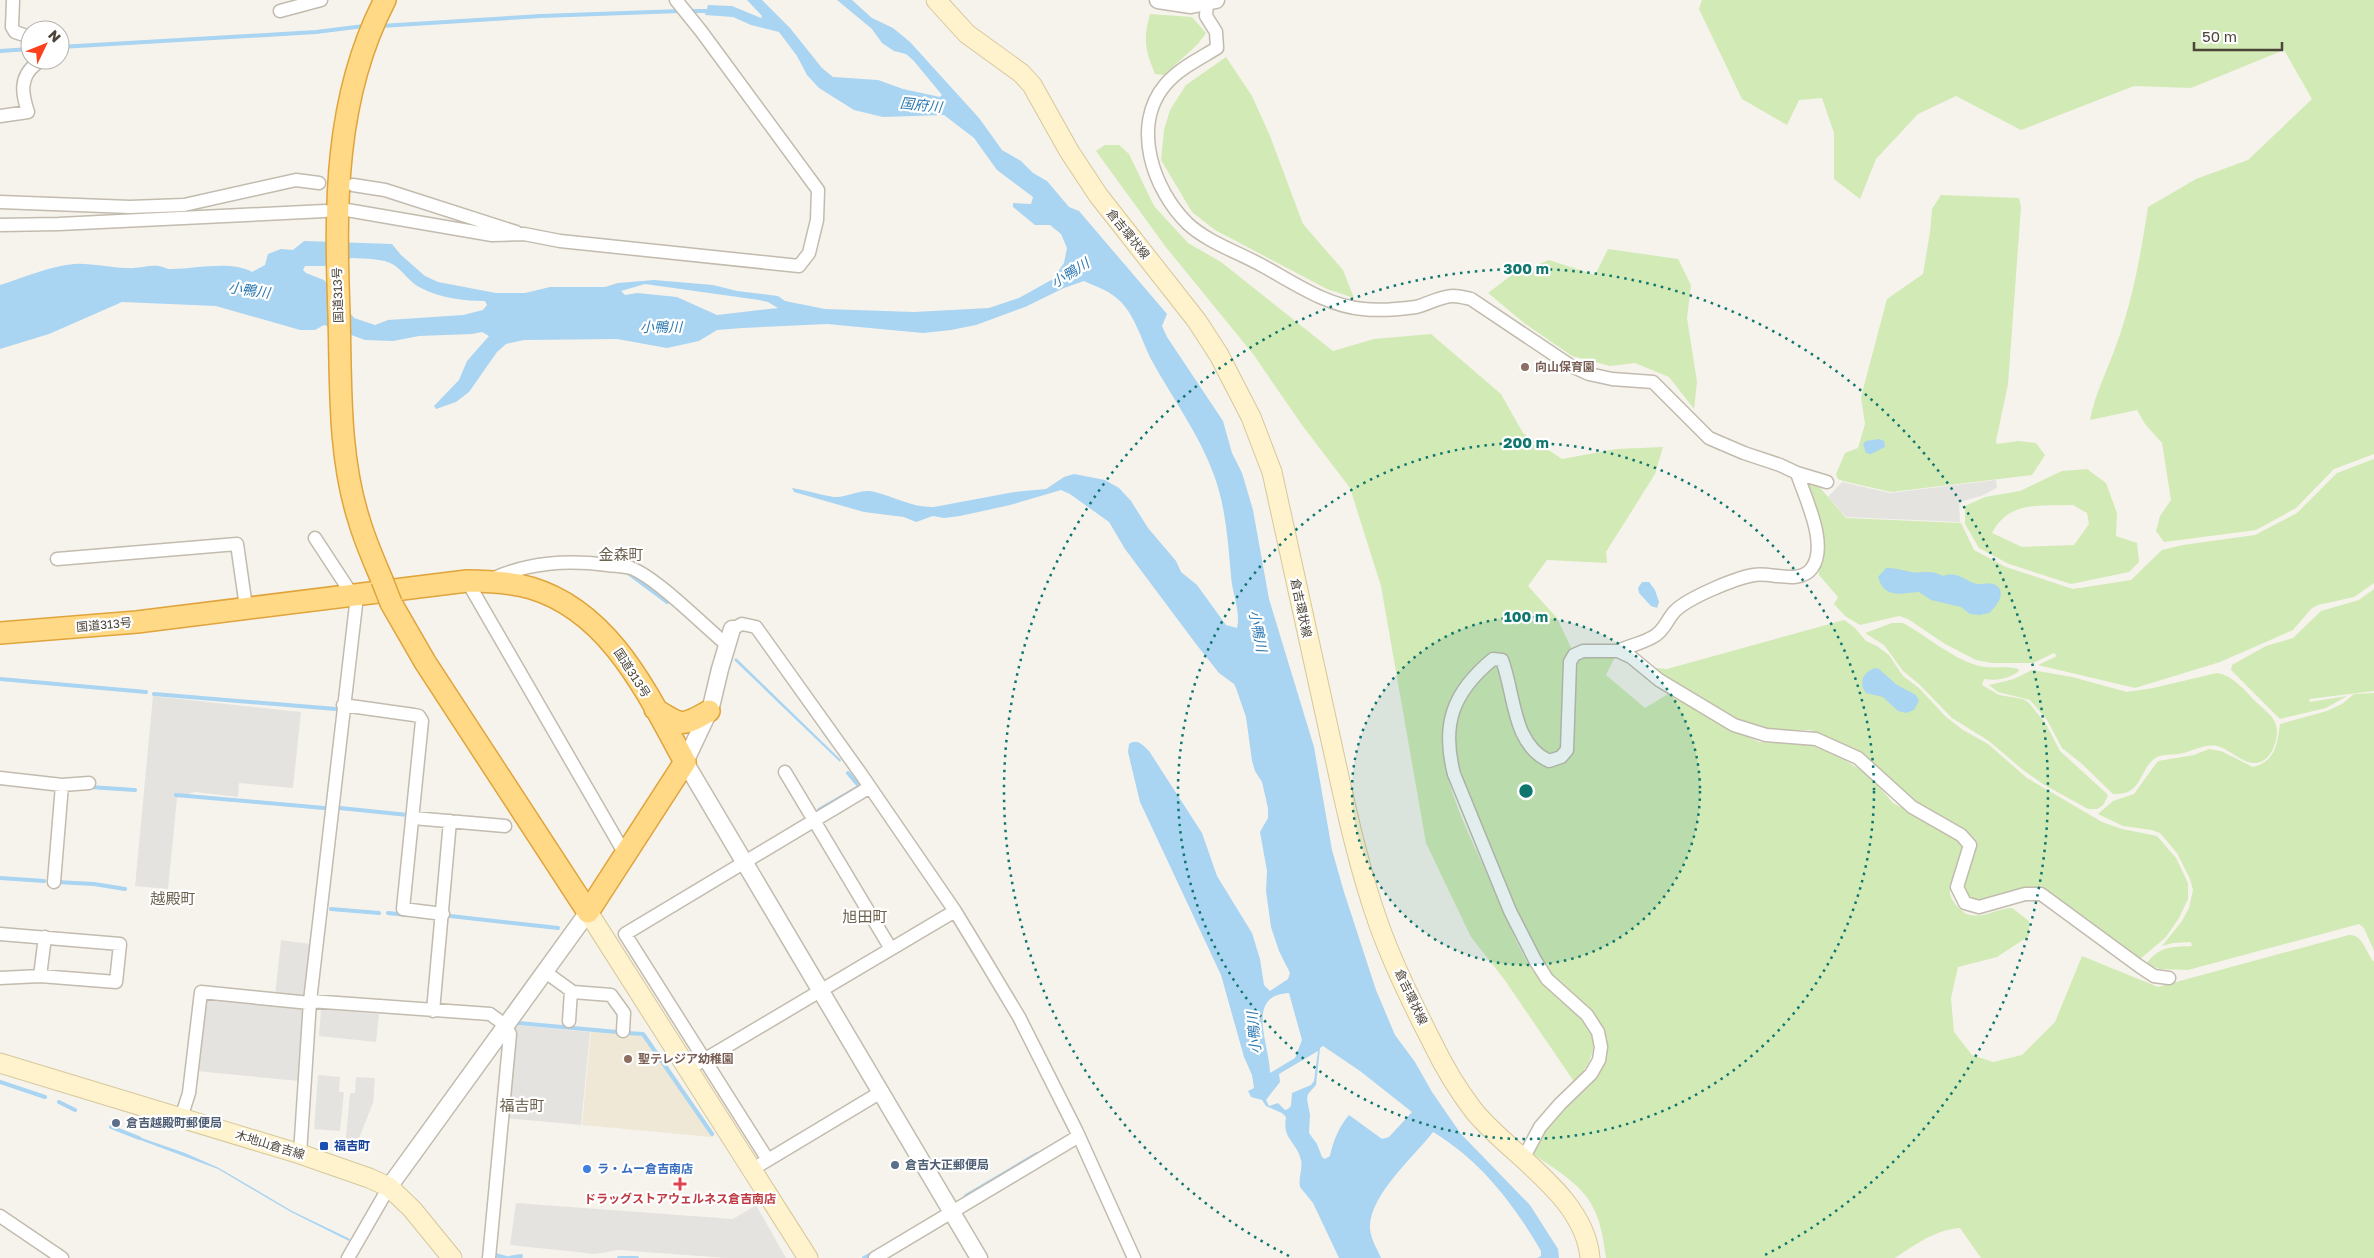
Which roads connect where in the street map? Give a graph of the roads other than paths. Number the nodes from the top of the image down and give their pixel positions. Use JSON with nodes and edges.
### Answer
{"nodes":[{"id":1,"x":13,"y":0,"type":"edge"},
{"id":2,"x":320,"y":0,"type":"edge"},
{"id":3,"x":936,"y":0,"type":"edge"},
{"id":4,"x":1158,"y":0,"type":"edge"},
{"id":5,"x":677,"y":1,"type":"edge"},
{"id":6,"x":1212,"y":1,"type":"edge"},
{"id":7,"x":383,"y":4,"type":"edge"},
{"id":8,"x":280,"y":11,"type":"dead end"},
{"id":9,"x":20,"y":34,"type":"edge"},
{"id":10,"x":28,"y":70,"type":"edge"},
{"id":11,"x":0,"y":116,"type":"edge"},
{"id":12,"x":319,"y":183,"type":"dead end"},
{"id":13,"x":353,"y":185,"type":"dead end"},
{"id":14,"x":0,"y":202,"type":"edge"},
{"id":15,"x":336,"y":216,"type":"junction"},
{"id":16,"x":0,"y":225,"type":"edge"},
{"id":17,"x":524,"y":234,"type":"junction"},
{"id":18,"x":1797,"y":473,"type":"junction"},
{"id":19,"x":1827,"y":482,"type":"dead end"},
{"id":20,"x":315,"y":538,"type":"dead end"},
{"id":21,"x":58,"y":559,"type":"dead end"},
{"id":22,"x":477,"y":581,"type":"junction"},
{"id":23,"x":355,"y":596,"type":"junction"},
{"id":24,"x":246,"y":607,"type":"junction"},
{"id":25,"x":732,"y":629,"type":"joint"},
{"id":26,"x":0,"y":633,"type":"edge"},
{"id":27,"x":726,"y":645,"type":"junction"},
{"id":28,"x":1618,"y":652,"type":"junction"},
{"id":29,"x":343,"y":705,"type":"junction"},
{"id":30,"x":655,"y":708,"type":"junction"},
{"id":31,"x":709,"y":711,"type":"junction"},
{"id":32,"x":684,"y":762,"type":"junction"},
{"id":33,"x":785,"y":772,"type":"dead end"},
{"id":34,"x":0,"y":778,"type":"edge"},
{"id":35,"x":89,"y":783,"type":"dead end"},
{"id":36,"x":62,"y":784,"type":"junction"},
{"id":37,"x":870,"y":787,"type":"junction"},
{"id":38,"x":413,"y":818,"type":"junction"},
{"id":39,"x":814,"y":820,"type":"junction"},
{"id":40,"x":450,"y":821,"type":"junction"},
{"id":41,"x":505,"y":826,"type":"dead end"},
{"id":42,"x":625,"y":854,"type":"junction"},
{"id":43,"x":744,"y":862,"type":"junction"},
{"id":44,"x":54,"y":882,"type":"dead end"},
{"id":45,"x":955,"y":911,"type":"junction"},
{"id":46,"x":588,"y":912,"type":"junction"},
{"id":47,"x":443,"y":914,"type":"junction"},
{"id":48,"x":0,"y":934,"type":"edge"},
{"id":49,"x":45,"y":937,"type":"junction"},
{"id":50,"x":891,"y":949,"type":"junction"},
{"id":51,"x":544,"y":971,"type":"junction"},
{"id":52,"x":40,"y":976,"type":"junction"},
{"id":53,"x":0,"y":978,"type":"edge"},
{"id":54,"x":2169,"y":978,"type":"dead end"},
{"id":55,"x":571,"y":991,"type":"junction"},
{"id":56,"x":822,"y":991,"type":"junction"},
{"id":57,"x":310,"y":1002,"type":"junction"},
{"id":58,"x":433,"y":1011,"type":"junction"},
{"id":59,"x":570,"y":1021,"type":"dead end"},
{"id":60,"x":505,"y":1025,"type":"junction"},
{"id":61,"x":623,"y":1031,"type":"dead end"},
{"id":62,"x":705,"y":1060,"type":"junction"},
{"id":63,"x":0,"y":1063,"type":"edge"},
{"id":64,"x":687,"y":1071,"type":"junction"},
{"id":65,"x":881,"y":1092,"type":"junction"},
{"id":66,"x":181,"y":1118,"type":"junction"},
{"id":67,"x":1079,"y":1136,"type":"junction"},
{"id":68,"x":300,"y":1154,"type":"junction"},
{"id":69,"x":1522,"y":1159,"type":"junction"},
{"id":70,"x":768,"y":1160,"type":"junction"},
{"id":71,"x":751,"y":1169,"type":"junction"},
{"id":72,"x":389,"y":1187,"type":"junction"},
{"id":73,"x":952,"y":1211,"type":"junction"},
{"id":74,"x":0,"y":1216,"type":"edge"},
{"id":75,"x":62,"y":1258,"type":"edge"},
{"id":76,"x":348,"y":1258,"type":"edge"},
{"id":77,"x":452,"y":1258,"type":"edge"},
{"id":78,"x":489,"y":1258,"type":"edge"},
{"id":79,"x":808,"y":1258,"type":"edge"},
{"id":80,"x":875,"y":1258,"type":"edge"},
{"id":81,"x":979,"y":1258,"type":"edge"},
{"id":82,"x":1134,"y":1258,"type":"edge"},
{"id":83,"x":1590,"y":1258,"type":"edge"}],
"edges":[{"from":1,"to":9,"type":"street"},
{"from":2,"to":8,"type":"street"},
{"from":3,"to":69,"type":"main road","name":"倉吉環状線"},
{"from":4,"to":6,"type":"street"},
{"from":5,"to":17,"type":"street"},
{"from":6,"to":18,"type":"street"},
{"from":7,"to":15,"type":"highway","name":"国道313号"},
{"from":10,"to":11,"type":"street"},
{"from":12,"to":14,"type":"street"},
{"from":13,"to":17,"type":"street"},
{"from":15,"to":16,"type":"street"},
{"from":15,"to":17,"type":"street"},
{"from":15,"to":46,"type":"highway","name":"国道313号","bridge":true},
{"from":18,"to":19,"type":"street"},
{"from":18,"to":28,"type":"street"},
{"from":20,"to":23,"type":"street"},
{"from":21,"to":24,"type":"street"},
{"from":22,"to":23,"type":"highway","name":"国道313号"},
{"from":22,"to":27,"type":"street"},
{"from":22,"to":30,"type":"highway","name":"国道313号"},
{"from":22,"to":42,"type":"street"},
{"from":23,"to":24,"type":"highway","name":"国道313号"},
{"from":23,"to":29,"type":"street"},
{"from":24,"to":26,"type":"highway","name":"国道313号"},
{"from":25,"to":27,"type":"street"},
{"from":25,"to":37,"type":"street"},
{"from":27,"to":31,"type":"street"},
{"from":28,"to":54,"type":"street"},
{"from":28,"to":69,"type":"street"},
{"from":29,"to":38,"type":"street"},
{"from":29,"to":57,"type":"street"},
{"from":30,"to":31,"type":"highway"},
{"from":30,"to":32,"type":"highway","name":"国道313号"},
{"from":31,"to":32,"type":"street"},
{"from":32,"to":42,"type":"highway"},
{"from":32,"to":43,"type":"street"},
{"from":33,"to":39,"type":"street"},
{"from":34,"to":36,"type":"street"},
{"from":35,"to":36,"type":"street"},
{"from":36,"to":44,"type":"street"},
{"from":37,"to":39,"type":"street"},
{"from":37,"to":45,"type":"street"},
{"from":38,"to":40,"type":"street"},
{"from":38,"to":47,"type":"street"},
{"from":39,"to":43,"type":"street"},
{"from":39,"to":50,"type":"street"},
{"from":40,"to":41,"type":"street"},
{"from":40,"to":47,"type":"street"},
{"from":42,"to":46,"type":"highway"},
{"from":43,"to":56,"type":"street"},
{"from":43,"to":62,"type":"street"},
{"from":45,"to":50,"type":"street"},
{"from":45,"to":67,"type":"street"},
{"from":46,"to":51,"type":"street"},
{"from":46,"to":64,"type":"main road"},
{"from":47,"to":58,"type":"street"},
{"from":48,"to":49,"type":"street"},
{"from":49,"to":52,"type":"street"},
{"from":49,"to":52,"type":"street"},
{"from":50,"to":56,"type":"street"},
{"from":51,"to":55,"type":"street"},
{"from":51,"to":60,"type":"street"},
{"from":52,"to":53,"type":"street"},
{"from":55,"to":59,"type":"street"},
{"from":55,"to":61,"type":"street"},
{"from":56,"to":62,"type":"street"},
{"from":56,"to":65,"type":"street"},
{"from":57,"to":58,"type":"street"},
{"from":57,"to":66,"type":"street"},
{"from":57,"to":68,"type":"street"},
{"from":58,"to":60,"type":"street"},
{"from":60,"to":72,"type":"street"},
{"from":60,"to":78,"type":"street"},
{"from":62,"to":64,"type":"street"},
{"from":62,"to":70,"type":"street"},
{"from":63,"to":66,"type":"main road","name":"木地山倉吉線"},
{"from":64,"to":71,"type":"main road"},
{"from":65,"to":70,"type":"street"},
{"from":65,"to":73,"type":"street"},
{"from":66,"to":68,"type":"main road","name":"木地山倉吉線"},
{"from":67,"to":73,"type":"street"},
{"from":67,"to":82,"type":"street"},
{"from":68,"to":72,"type":"main road","name":"木地山倉吉線"},
{"from":69,"to":83,"type":"main road","name":"倉吉環状線"},
{"from":70,"to":71,"type":"street"},
{"from":71,"to":79,"type":"main road"},
{"from":72,"to":76,"type":"street"},
{"from":72,"to":77,"type":"main road","name":"木地山倉吉線"},
{"from":73,"to":80,"type":"street"},
{"from":73,"to":81,"type":"street"},
{"from":74,"to":75,"type":"street"}]}
